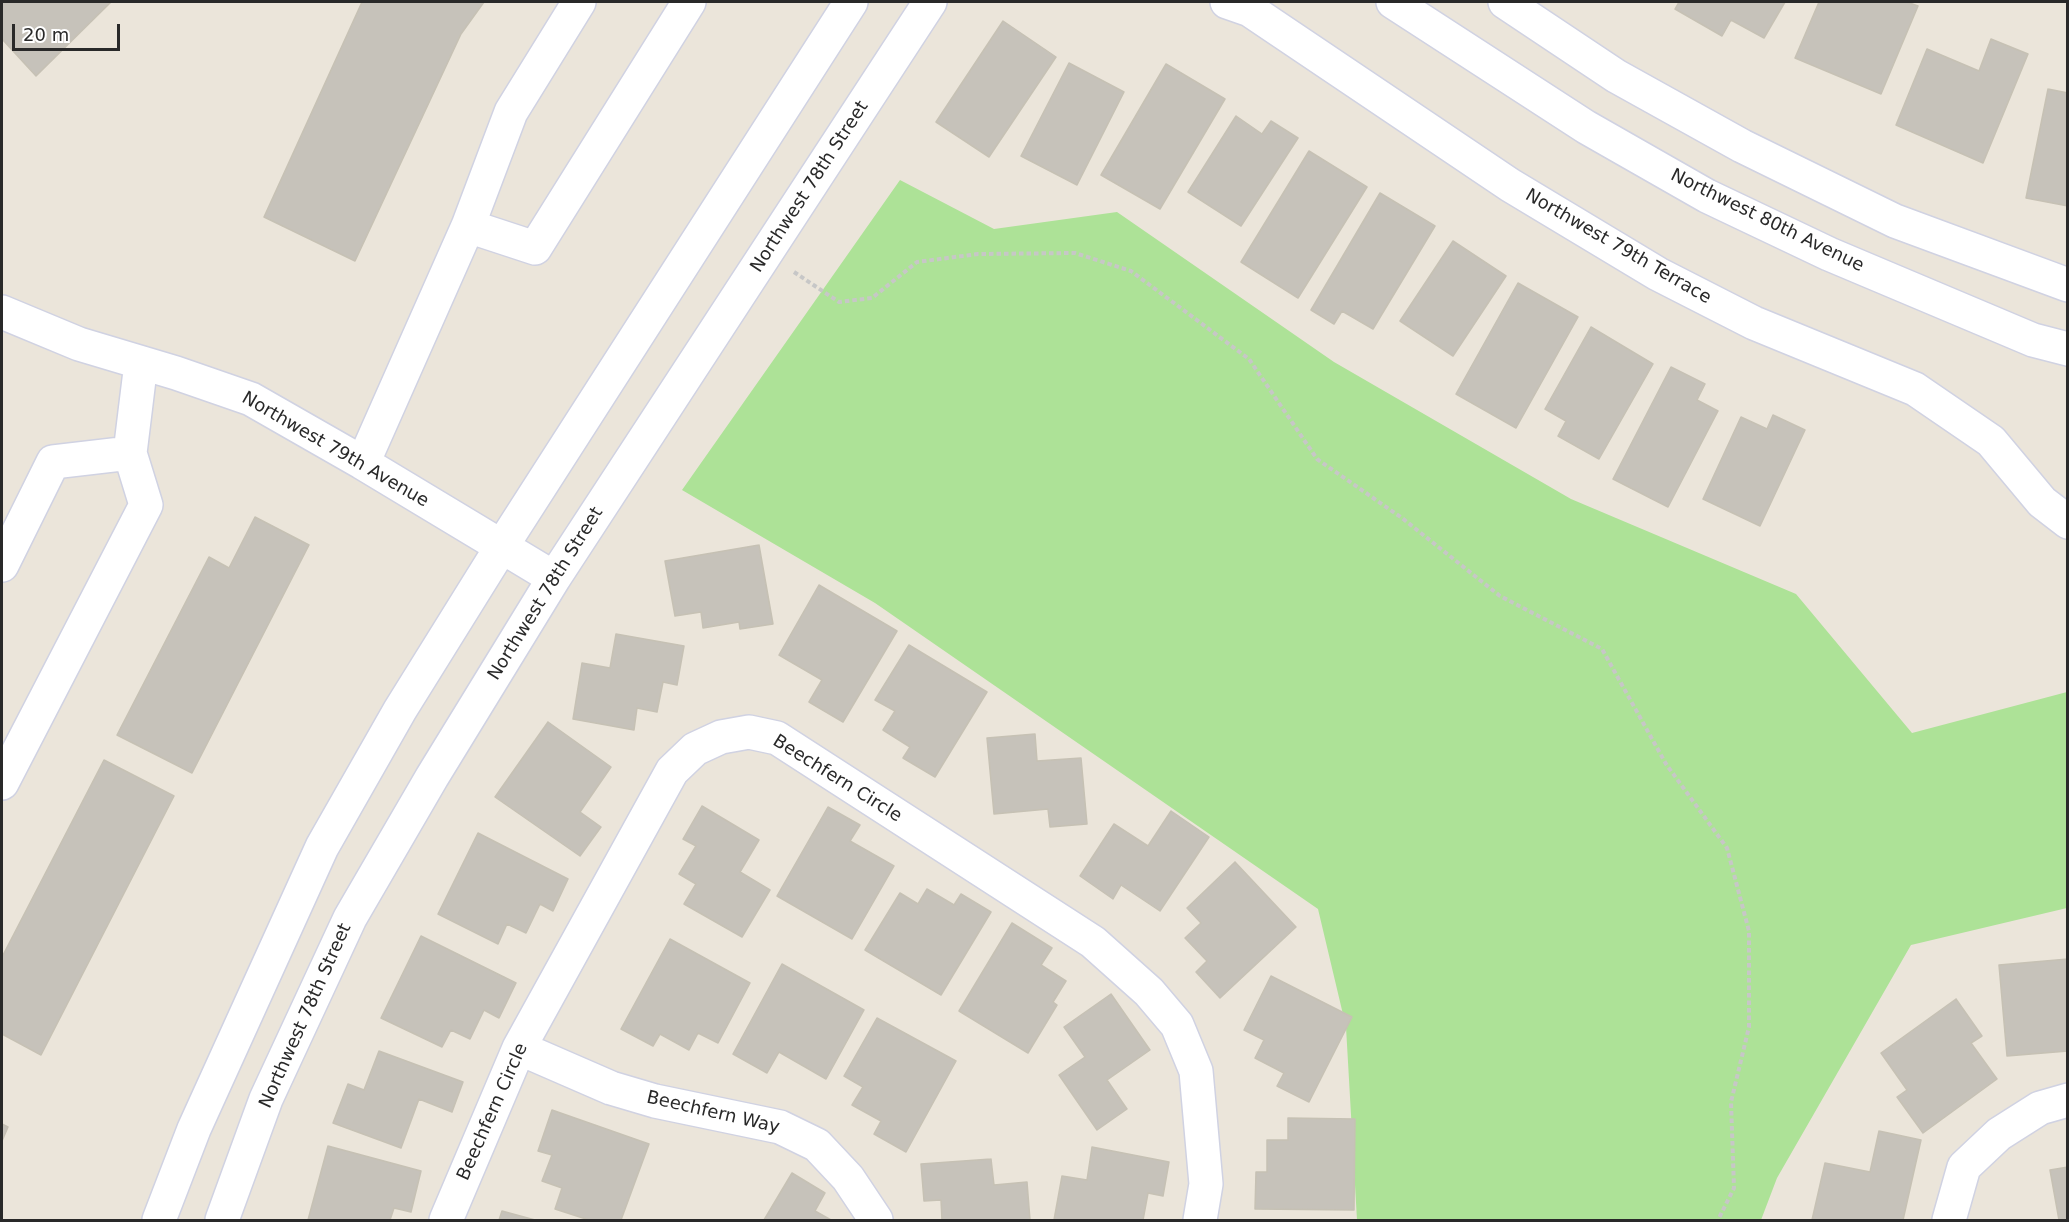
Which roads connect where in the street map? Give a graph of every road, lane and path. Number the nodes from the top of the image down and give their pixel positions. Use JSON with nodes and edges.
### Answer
{"nodes":[{"id":1,"x":579,"y":2,"type":"edge"},
{"id":2,"x":689,"y":2,"type":"edge"},
{"id":3,"x":851,"y":2,"type":"edge"},
{"id":4,"x":930,"y":2,"type":"edge"},
{"id":5,"x":1227,"y":2,"type":"edge"},
{"id":6,"x":1393,"y":2,"type":"edge"},
{"id":7,"x":1505,"y":2,"type":"edge"},
{"id":8,"x":468,"y":226,"type":"junction"},
{"id":9,"x":767,"y":253,"type":"junction"},
{"id":10,"x":2067,"y":285,"type":"edge"},
{"id":11,"x":2,"y":312,"type":"edge"},
{"id":12,"x":2067,"y":349,"type":"edge"},
{"id":13,"x":141,"y":363,"type":"junction"},
{"id":14,"x":129,"y":453,"type":"junction"},
{"id":15,"x":363,"y":463,"type":"junction"},
{"id":16,"x":2067,"y":522,"type":"edge"},
{"id":17,"x":502,"y":546,"type":"junction"},
{"id":18,"x":2,"y":565,"type":"edge"},
{"id":19,"x":554,"y":578,"type":"junction"},
{"id":20,"x":2,"y":783,"type":"edge"},
{"id":21,"x":519,"y":1048,"type":"junction"},
{"id":22,"x":2067,"y":1100,"type":"edge"},
{"id":23,"x":159,"y":1221,"type":"edge"},
{"id":24,"x":222,"y":1221,"type":"edge"},
{"id":25,"x":446,"y":1221,"type":"edge"},
{"id":26,"x":876,"y":1221,"type":"edge"},
{"id":27,"x":1200,"y":1221,"type":"edge"},
{"id":28,"x":1718,"y":1221,"type":"edge"},
{"id":29,"x":1949,"y":1221,"type":"edge"}],
"edges":[{"from":1,"to":8,"type":"street"},
{"from":2,"to":8,"type":"street"},
{"from":3,"to":17,"type":"street"},
{"from":4,"to":9,"type":"street","name":"Northwest 78th Street"},
{"from":5,"to":16,"type":"street","name":"Northwest 79th Terrace"},
{"from":6,"to":12,"type":"street","name":"Northwest 80th Avenue"},
{"from":7,"to":10,"type":"street"},
{"from":8,"to":15,"type":"street"},
{"from":9,"to":19,"type":"street","name":"Northwest 78th Street"},
{"from":9,"to":28,"type":"path"},
{"from":11,"to":13,"type":"street","name":"Northwest 79th Avenue"},
{"from":13,"to":14,"type":"street"},
{"from":13,"to":15,"type":"street","name":"Northwest 79th Avenue"},
{"from":14,"to":18,"type":"street"},
{"from":14,"to":20,"type":"street"},
{"from":15,"to":17,"type":"street","name":"Northwest 79th Avenue"},
{"from":17,"to":19,"type":"street","name":"Northwest 79th Avenue"},
{"from":17,"to":23,"type":"street"},
{"from":19,"to":24,"type":"street","name":"Northwest 78th Street"},
{"from":21,"to":25,"type":"street","name":"Beechfern Circle"},
{"from":21,"to":26,"type":"street","name":"Beechfern Way"},
{"from":21,"to":27,"type":"street","name":"Beechfern Circle"},
{"from":22,"to":29,"type":"street"}]}
